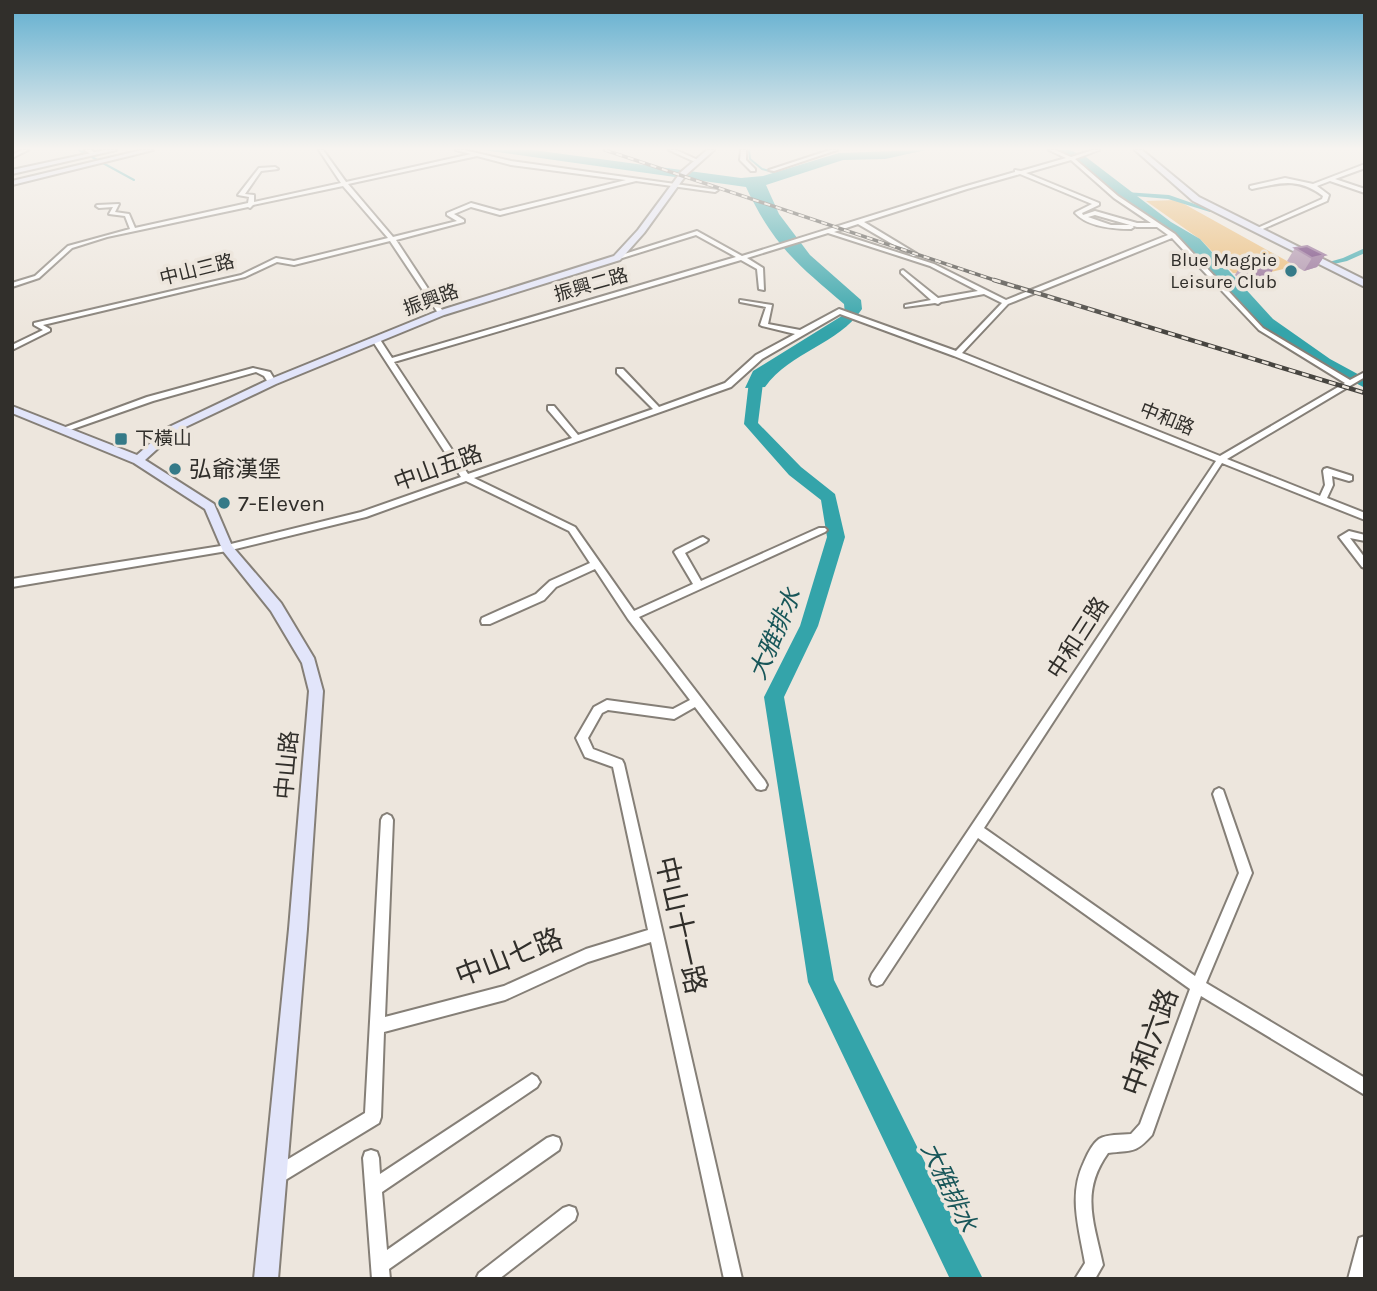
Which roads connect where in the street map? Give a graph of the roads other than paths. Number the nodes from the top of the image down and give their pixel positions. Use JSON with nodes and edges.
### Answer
{"nodes":[{"id":1,"x":113,"y":210,"type":"edge"},
{"id":2,"x":229,"y":210,"type":"edge"},
{"id":3,"x":367,"y":210,"type":"edge"},
{"id":4,"x":458,"y":210,"type":"edge"},
{"id":5,"x":490,"y":210,"type":"edge"},
{"id":6,"x":511,"y":210,"type":"edge"},
{"id":7,"x":657,"y":210,"type":"edge"},
{"id":8,"x":895,"y":210,"type":"edge"},
{"id":9,"x":1081,"y":210,"type":"edge"},
{"id":10,"x":1136,"y":210,"type":"edge"},
{"id":11,"x":1218,"y":210,"type":"edge"},
{"id":12,"x":1300,"y":210,"type":"edge"},
{"id":13,"x":859,"y":222,"type":"junction"},
{"id":14,"x":1159,"y":226,"type":"junction"},
{"id":15,"x":133,"y":230,"type":"junction"},
{"id":16,"x":1256,"y":230,"type":"junction"},
{"id":17,"x":829,"y":232,"type":"junction"},
{"id":18,"x":1173,"y":235,"type":"junction"},
{"id":19,"x":392,"y":239,"type":"junction"},
{"id":20,"x":617,"y":258,"type":"junction"},
{"id":21,"x":739,"y":258,"type":"junction"},
{"id":22,"x":932,"y":265,"type":"junction"},
{"id":23,"x":903,"y":272,"type":"dead end"},
{"id":24,"x":1365,"y":284,"type":"edge"},
{"id":25,"x":12,"y":285,"type":"edge"},
{"id":26,"x":762,"y":289,"type":"dead end"},
{"id":27,"x":985,"y":292,"type":"junction"},
{"id":28,"x":742,"y":301,"type":"dead end"},
{"id":29,"x":938,"y":302,"type":"junction"},
{"id":30,"x":1006,"y":303,"type":"junction"},
{"id":31,"x":907,"y":306,"type":"dead end"},
{"id":32,"x":839,"y":311,"type":"joint"},
{"id":33,"x":441,"y":313,"type":"junction"},
{"id":34,"x":802,"y":333,"type":"junction"},
{"id":35,"x":376,"y":340,"type":"junction"},
{"id":36,"x":12,"y":348,"type":"edge"},
{"id":37,"x":957,"y":354,"type":"junction"},
{"id":38,"x":390,"y":360,"type":"junction"},
{"id":39,"x":620,"y":371,"type":"dead end"},
{"id":40,"x":1365,"y":374,"type":"edge"},
{"id":41,"x":272,"y":382,"type":"junction"},
{"id":42,"x":1350,"y":382,"type":"junction"},
{"id":43,"x":551,"y":408,"type":"dead end"},
{"id":44,"x":12,"y":409,"type":"edge"},
{"id":45,"x":658,"y":410,"type":"junction"},
{"id":46,"x":66,"y":428,"type":"junction"},
{"id":47,"x":577,"y":439,"type":"junction"},
{"id":48,"x":1221,"y":459,"type":"junction"},
{"id":49,"x":138,"y":460,"type":"junction"},
{"id":50,"x":466,"y":478,"type":"junction"},
{"id":51,"x":1349,"y":478,"type":"dead end"},
{"id":52,"x":1322,"y":500,"type":"junction"},
{"id":53,"x":1365,"y":517,"type":"edge"},
{"id":54,"x":822,"y":530,"type":"dead end"},
{"id":55,"x":1365,"y":538,"type":"edge"},
{"id":56,"x":703,"y":540,"type":"dead end"},
{"id":57,"x":227,"y":548,"type":"junction"},
{"id":58,"x":597,"y":564,"type":"junction"},
{"id":59,"x":1365,"y":565,"type":"edge"},
{"id":60,"x":12,"y":583,"type":"edge"},
{"id":61,"x":699,"y":586,"type":"junction"},
{"id":62,"x":632,"y":616,"type":"junction"},
{"id":63,"x":486,"y":621,"type":"dead end"},
{"id":64,"x":697,"y":701,"type":"junction"},
{"id":65,"x":761,"y":785,"type":"dead end"},
{"id":66,"x":1219,"y":794,"type":"dead end"},
{"id":67,"x":387,"y":820,"type":"dead end"},
{"id":68,"x":976,"y":829,"type":"junction"},
{"id":69,"x":656,"y":934,"type":"junction"},
{"id":70,"x":877,"y":979,"type":"dead end"},
{"id":71,"x":1198,"y":986,"type":"junction"},
{"id":72,"x":378,"y":1026,"type":"junction"},
{"id":73,"x":533,"y":1082,"type":"dead end"},
{"id":74,"x":1365,"y":1087,"type":"edge"},
{"id":75,"x":553,"y":1144,"type":"dead end"},
{"id":76,"x":371,"y":1158,"type":"dead end"},
{"id":77,"x":274,"y":1178,"type":"junction"},
{"id":78,"x":374,"y":1188,"type":"junction"},
{"id":79,"x":569,"y":1214,"type":"dead end"},
{"id":80,"x":1365,"y":1244,"type":"edge"},
{"id":81,"x":381,"y":1272,"type":"edge"},
{"id":82,"x":266,"y":1279,"type":"edge"},
{"id":83,"x":485,"y":1279,"type":"edge"},
{"id":84,"x":733,"y":1279,"type":"edge"},
{"id":85,"x":1084,"y":1279,"type":"edge"},
{"id":86,"x":1357,"y":1279,"type":"edge"}],
"edges":[{"from":1,"to":15,"type":"street"},
{"from":2,"to":15,"type":"street"},
{"from":3,"to":19,"type":"street"},
{"from":4,"to":19,"type":"street","name":"中山三路"},
{"from":5,"to":6,"type":"street","name":"中山三路"},
{"from":7,"to":20,"type":"street","name":"振興路"},
{"from":8,"to":13,"type":"street"},
{"from":9,"to":14,"type":"street"},
{"from":10,"to":14,"type":"street"},
{"from":11,"to":16,"type":"street"},
{"from":12,"to":16,"type":"street"},
{"from":13,"to":17,"type":"street"},
{"from":13,"to":22,"type":"street"},
{"from":14,"to":18,"type":"street"},
{"from":15,"to":25,"type":"street"},
{"from":16,"to":24,"type":"street"},
{"from":17,"to":21,"type":"street","name":"振興二路"},
{"from":17,"to":22,"type":"street"},
{"from":18,"to":30,"type":"street"},
{"from":18,"to":42,"type":"street"},
{"from":19,"to":33,"type":"street"},
{"from":19,"to":36,"type":"street","name":"中山三路"},
{"from":20,"to":21,"type":"street"},
{"from":20,"to":33,"type":"street","name":"振興路"},
{"from":21,"to":26,"type":"street"},
{"from":21,"to":38,"type":"street","name":"振興二路"},
{"from":22,"to":27,"type":"street"},
{"from":23,"to":29,"type":"street"},
{"from":27,"to":29,"type":"street"},
{"from":27,"to":30,"type":"street"},
{"from":28,"to":34,"type":"street"},
{"from":29,"to":31,"type":"street"},
{"from":30,"to":37,"type":"street"},
{"from":32,"to":34,"type":"street","name":"中山五路"},
{"from":32,"to":37,"type":"street","name":"中和路"},
{"from":33,"to":35,"type":"street","name":"振興路"},
{"from":34,"to":45,"type":"street","name":"中山五路"},
{"from":35,"to":38,"type":"street"},
{"from":35,"to":41,"type":"street","name":"振興路"},
{"from":37,"to":48,"type":"street","name":"中和路"},
{"from":38,"to":50,"type":"street"},
{"from":39,"to":45,"type":"street"},
{"from":40,"to":42,"type":"street","name":"中和三路"},
{"from":41,"to":46,"type":"street"},
{"from":41,"to":49,"type":"street","name":"振興路"},
{"from":42,"to":48,"type":"street","name":"中和三路"},
{"from":43,"to":47,"type":"street"},
{"from":44,"to":46,"type":"street","name":"中山路"},
{"from":45,"to":47,"type":"street","name":"中山五路"},
{"from":46,"to":49,"type":"street","name":"中山路"},
{"from":47,"to":50,"type":"street","name":"中山五路"},
{"from":48,"to":52,"type":"street","name":"中和路"},
{"from":48,"to":68,"type":"street","name":"中和三路"},
{"from":49,"to":57,"type":"street","name":"中山路"},
{"from":50,"to":57,"type":"street","name":"中山五路"},
{"from":50,"to":58,"type":"street"},
{"from":51,"to":52,"type":"street"},
{"from":52,"to":53,"type":"street","name":"中和路"},
{"from":54,"to":61,"type":"street"},
{"from":55,"to":59,"type":"street"},
{"from":56,"to":61,"type":"street"},
{"from":57,"to":60,"type":"street","name":"中山五路"},
{"from":57,"to":77,"type":"street","name":"中山路"},
{"from":58,"to":62,"type":"street"},
{"from":58,"to":63,"type":"street"},
{"from":61,"to":62,"type":"street"},
{"from":62,"to":64,"type":"street"},
{"from":64,"to":65,"type":"street"},
{"from":64,"to":69,"type":"street","name":"中山十一路"},
{"from":66,"to":71,"type":"street","name":"中和六路"},
{"from":67,"to":72,"type":"street"},
{"from":68,"to":70,"type":"street","name":"中和三路"},
{"from":68,"to":71,"type":"street"},
{"from":69,"to":72,"type":"street","name":"中山七路"},
{"from":69,"to":84,"type":"street","name":"中山十一路"},
{"from":71,"to":74,"type":"street"},
{"from":71,"to":85,"type":"street","name":"中和六路"},
{"from":72,"to":77,"type":"street"},
{"from":73,"to":78,"type":"street"},
{"from":75,"to":81,"type":"street"},
{"from":76,"to":78,"type":"street"},
{"from":77,"to":82,"type":"street","name":"中山路"},
{"from":78,"to":81,"type":"street"},
{"from":79,"to":83,"type":"street"},
{"from":80,"to":86,"type":"street"}]}
